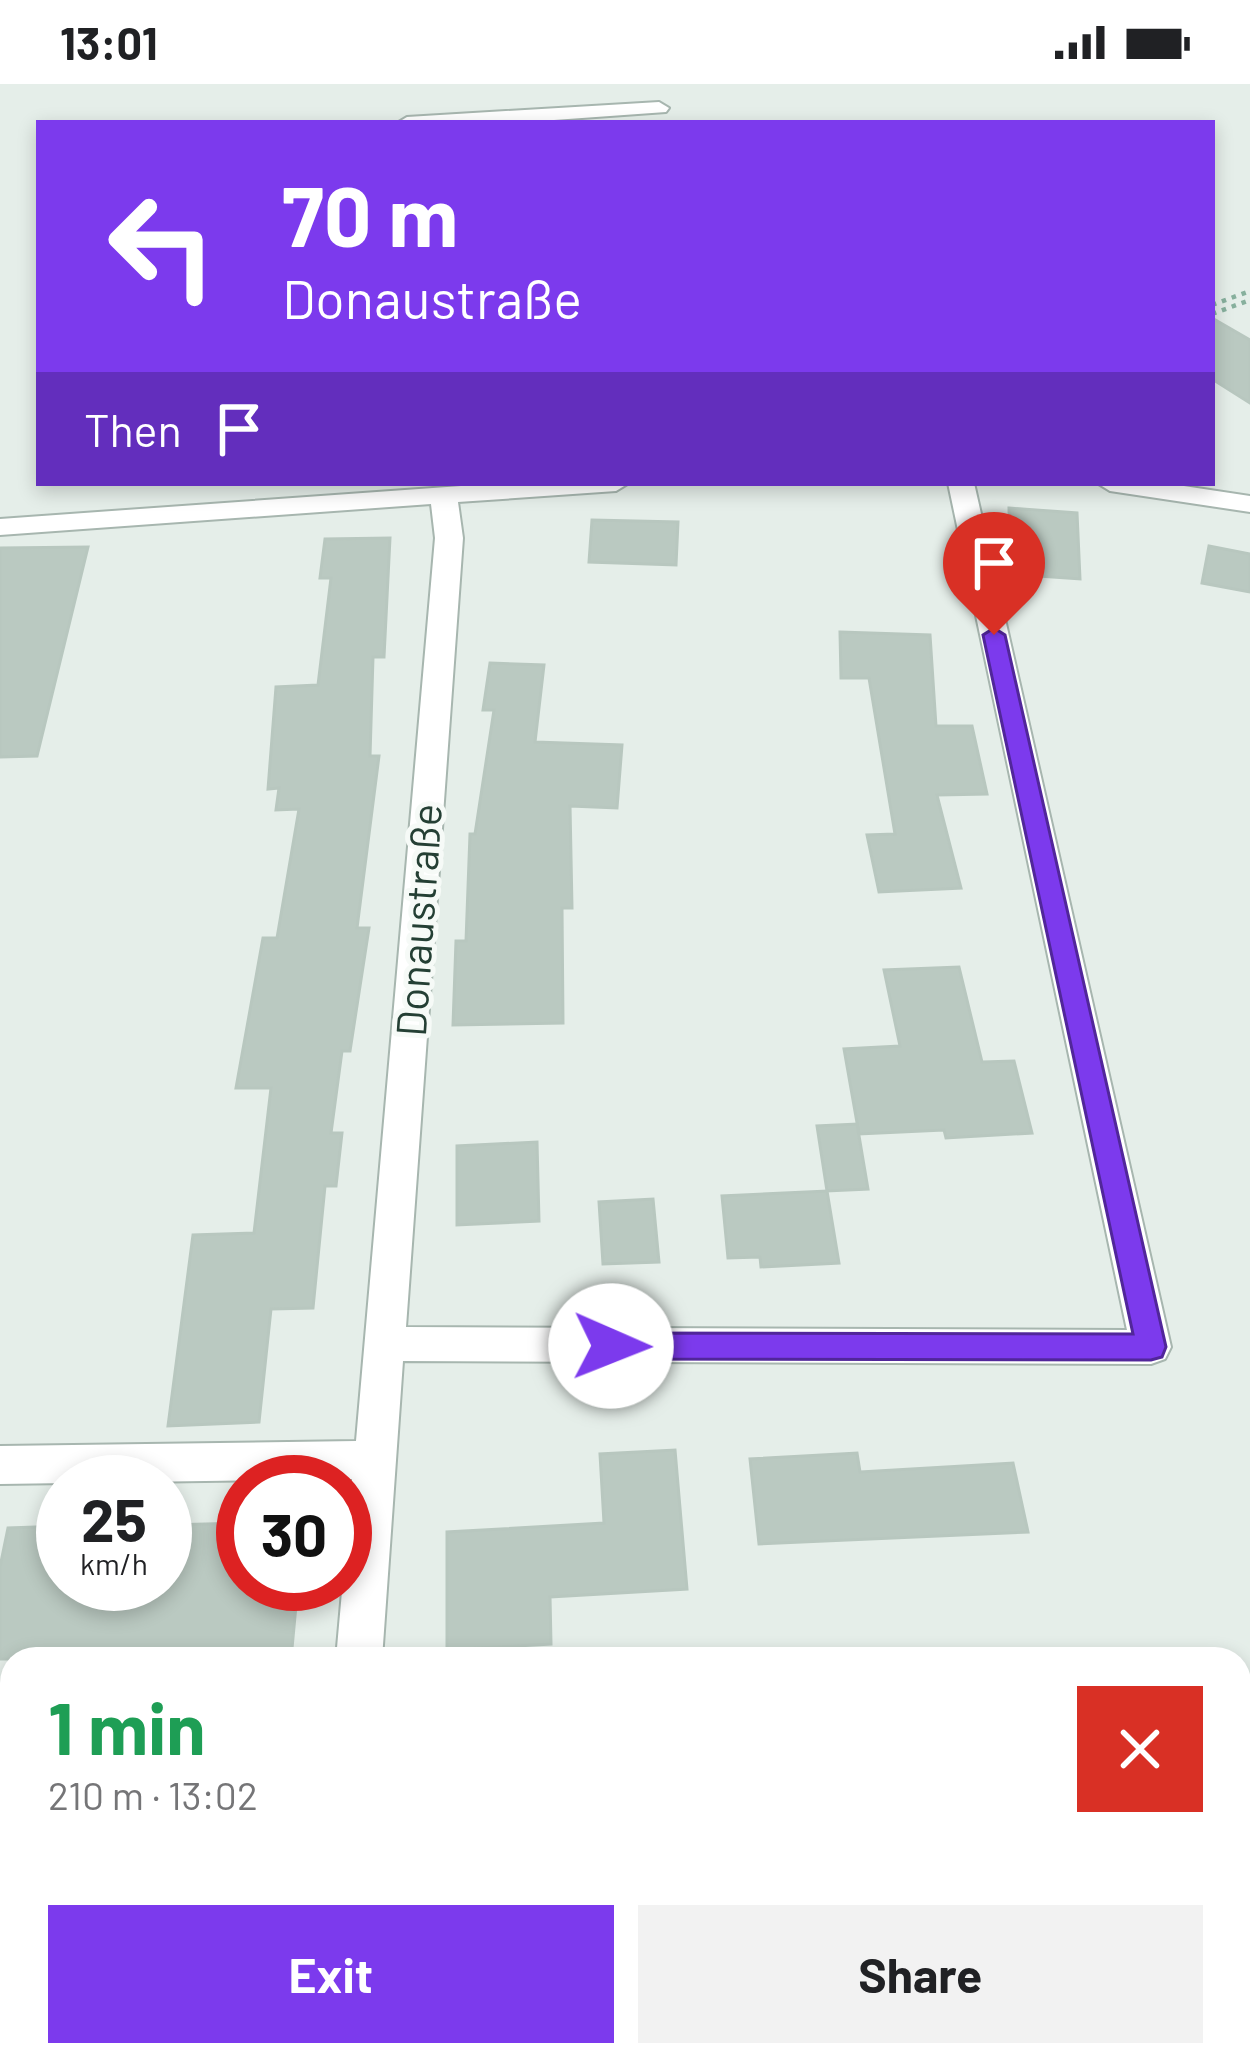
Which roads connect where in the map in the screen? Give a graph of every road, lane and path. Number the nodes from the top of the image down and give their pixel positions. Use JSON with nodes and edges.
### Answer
{"nodes":[{"id":1,"x":643,"y":84,"type":"edge"},
{"id":2,"x":664,"y":116,"type":"edge"},
{"id":3,"x":517,"y":120,"type":"edge"},
{"id":4,"x":1250,"y":291,"type":"edge"},
{"id":5,"x":1250,"y":300,"type":"edge"},
{"id":6,"x":1215,"y":304,"type":"edge"},
{"id":7,"x":1215,"y":313,"type":"edge"},
{"id":8,"x":576,"y":486,"type":"edge"},
{"id":9,"x":962,"y":486,"type":"edge"},
{"id":10,"x":1130,"y":486,"type":"edge"},
{"id":11,"x":444,"y":496,"type":"junction"},
{"id":12,"x":1250,"y":504,"type":"edge"},
{"id":13,"x":0,"y":527,"type":"edge"},
{"id":14,"x":387,"y":1344,"type":"junction"},
{"id":15,"x":375,"y":1460,"type":"junction"},
{"id":16,"x":0,"y":1465,"type":"edge"},
{"id":17,"x":359,"y":1647,"type":"edge"}],
"edges":[{"from":1,"to":2,"type":"street"},
{"from":2,"to":3,"type":"street"},
{"from":4,"to":6,"type":"path"},
{"from":5,"to":7,"type":"path"},
{"from":8,"to":11,"type":"street"},
{"from":9,"to":14,"type":"street"},
{"from":10,"to":12,"type":"street"},
{"from":11,"to":13,"type":"street"},
{"from":11,"to":14,"type":"street","name":"Donaustraße"},
{"from":14,"to":15,"type":"street","name":"Donaustraße"},
{"from":15,"to":16,"type":"street"},
{"from":15,"to":17,"type":"street","name":"Donaustraße"}]}
